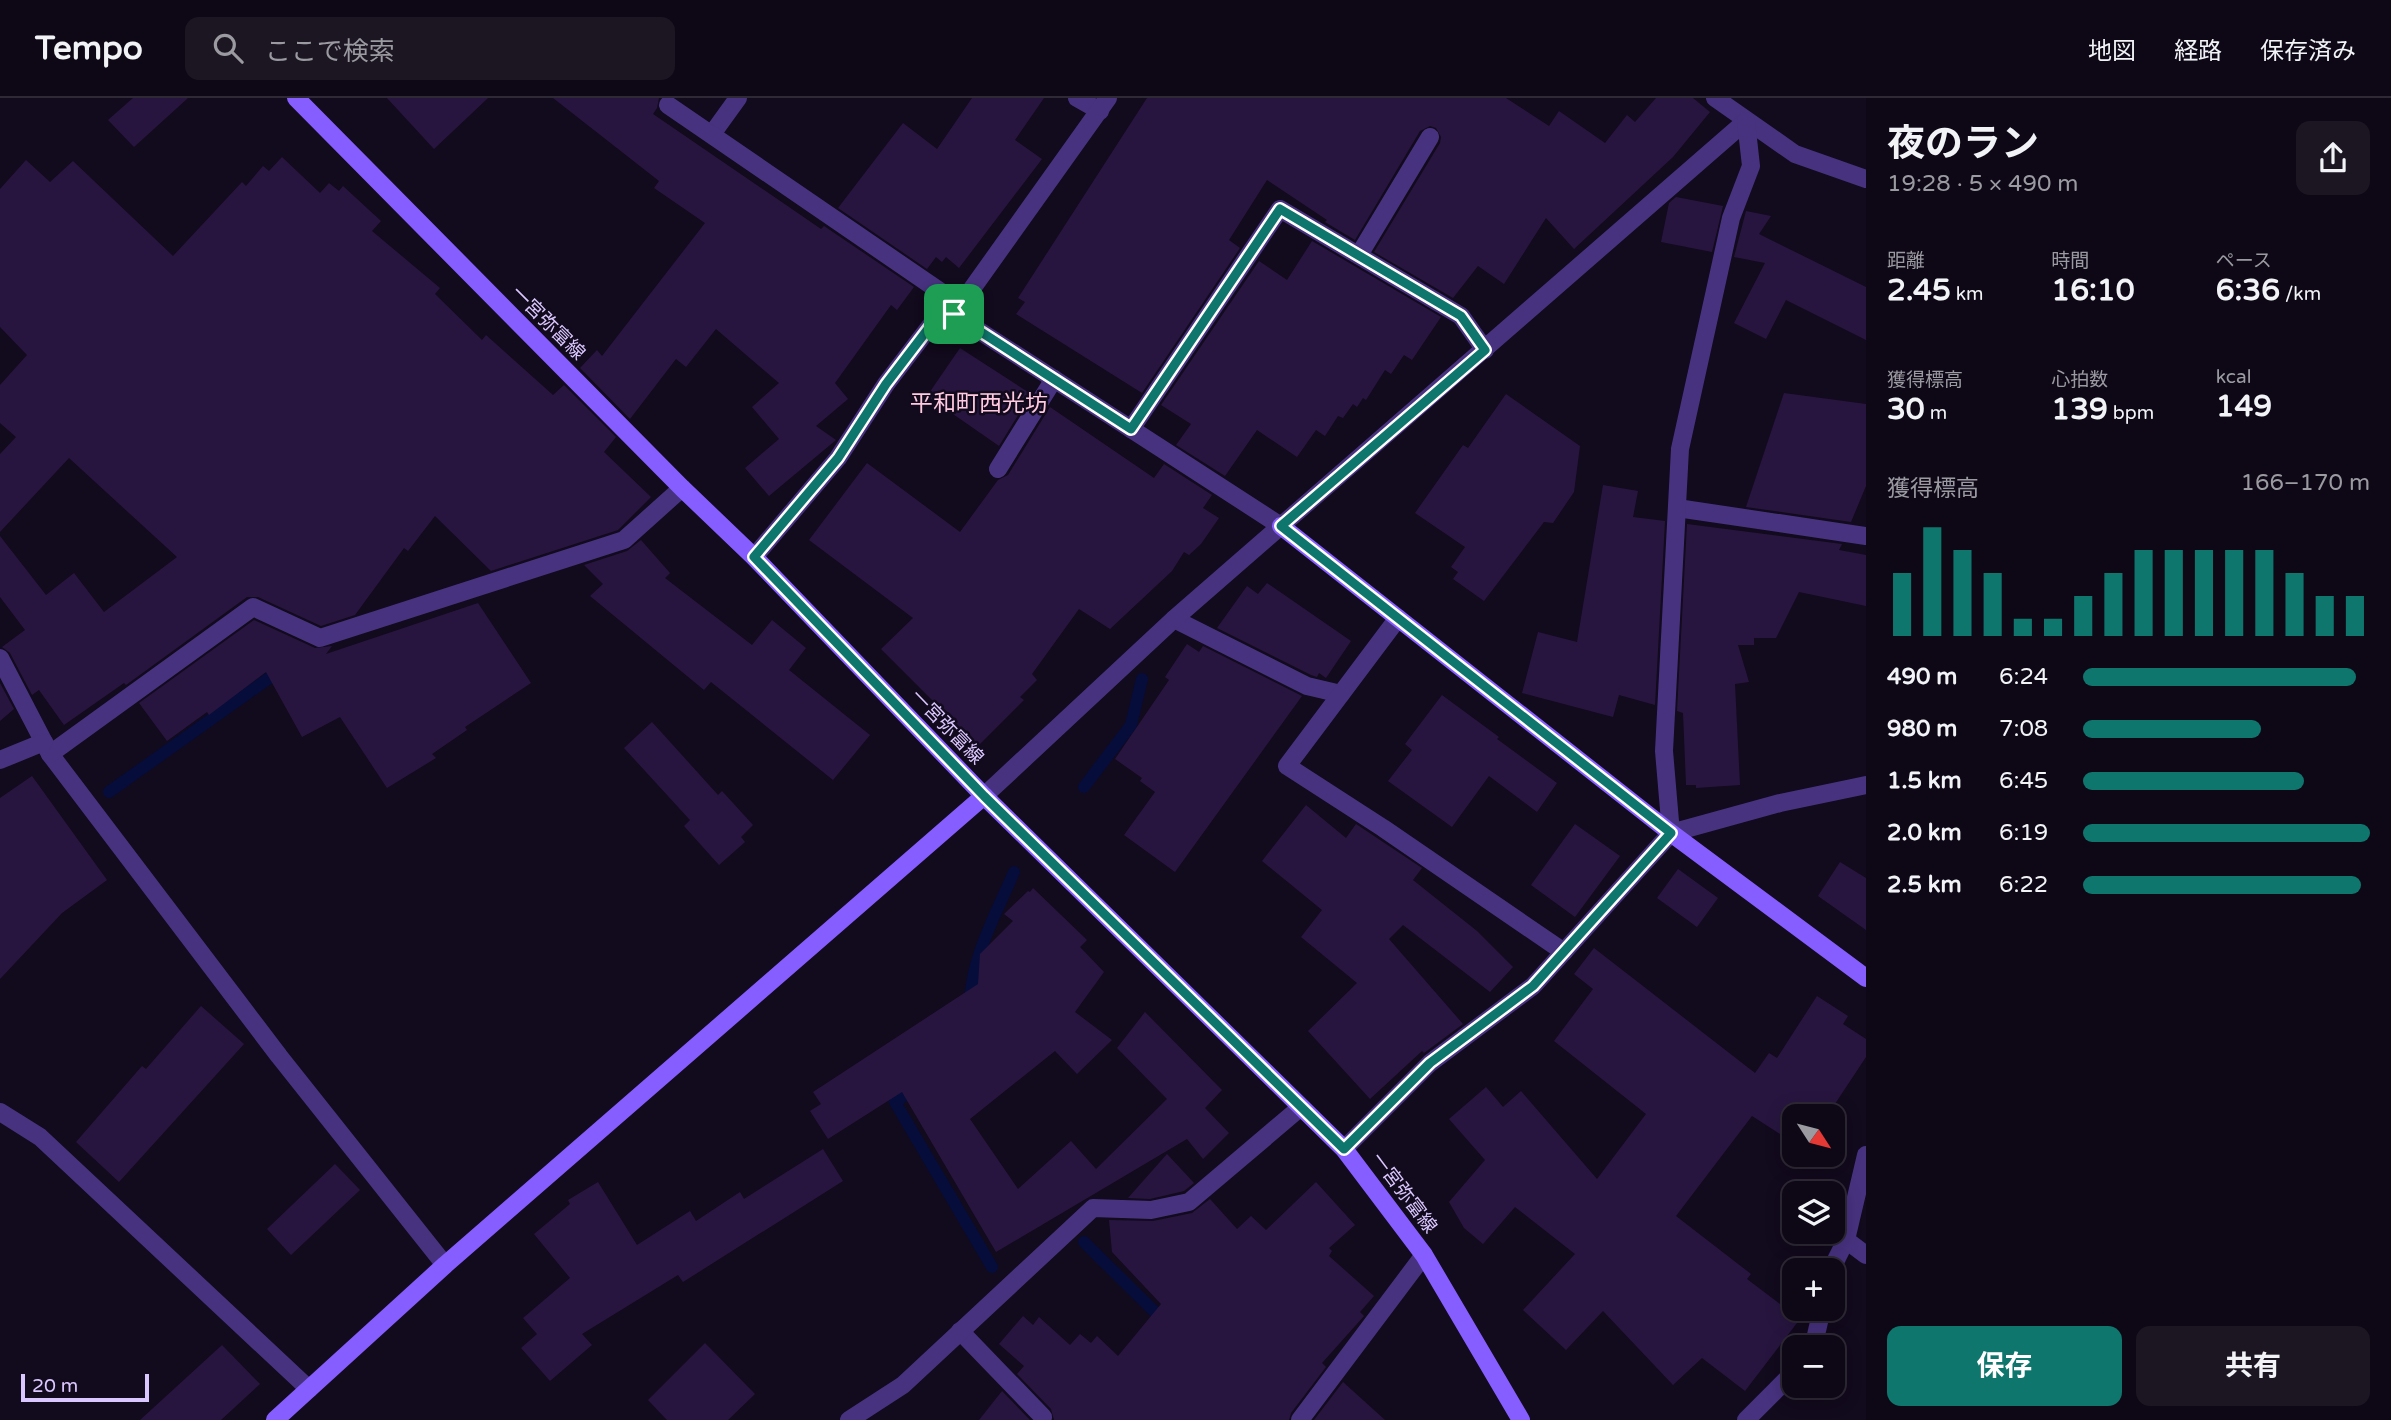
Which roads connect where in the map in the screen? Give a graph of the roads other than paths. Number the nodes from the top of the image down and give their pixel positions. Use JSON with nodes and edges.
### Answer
{"nodes":[{"id":1,"x":296,"y":98,"type":"edge"},
{"id":2,"x":738,"y":98,"type":"edge"},
{"id":3,"x":1077,"y":98,"type":"edge"},
{"id":4,"x":1715,"y":98,"type":"edge"},
{"id":5,"x":1104,"y":104,"type":"edge"},
{"id":6,"x":668,"y":105,"type":"dead end"},
{"id":7,"x":1746,"y":121,"type":"junction"},
{"id":8,"x":712,"y":134,"type":"junction"},
{"id":9,"x":1430,"y":137,"type":"dead end"},
{"id":10,"x":1866,"y":179,"type":"edge"},
{"id":11,"x":1359,"y":255,"type":"junction"},
{"id":12,"x":949,"y":311,"type":"junction"},
{"id":13,"x":1485,"y":350,"type":"junction"},
{"id":14,"x":1054,"y":379,"type":"junction"},
{"id":15,"x":1131,"y":429,"type":"junction"},
{"id":16,"x":998,"y":469,"type":"dead end"},
{"id":17,"x":682,"y":488,"type":"junction"},
{"id":18,"x":1677,"y":508,"type":"junction"},
{"id":19,"x":1281,"y":526,"type":"junction"},
{"id":20,"x":1866,"y":536,"type":"edge"},
{"id":21,"x":754,"y":557,"type":"junction"},
{"id":22,"x":1398,"y":618,"type":"junction"},
{"id":23,"x":1174,"y":619,"type":"junction"},
{"id":24,"x":0,"y":657,"type":"edge"},
{"id":25,"x":1341,"y":694,"type":"junction"},
{"id":26,"x":47,"y":748,"type":"junction"},
{"id":27,"x":0,"y":760,"type":"edge"},
{"id":28,"x":1866,"y":785,"type":"edge"},
{"id":29,"x":984,"y":796,"type":"junction"},
{"id":30,"x":1671,"y":833,"type":"junction"},
{"id":31,"x":1564,"y":952,"type":"junction"},
{"id":32,"x":1866,"y":978,"type":"edge"},
{"id":33,"x":1301,"y":1107,"type":"junction"},
{"id":34,"x":0,"y":1112,"type":"edge"},
{"id":35,"x":1344,"y":1149,"type":"junction"},
{"id":36,"x":1866,"y":1155,"type":"edge"},
{"id":37,"x":1846,"y":1240,"type":"junction"},
{"id":38,"x":1424,"y":1255,"type":"junction"},
{"id":39,"x":1866,"y":1255,"type":"edge"},
{"id":40,"x":1838,"y":1258,"type":"edge"},
{"id":41,"x":445,"y":1265,"type":"junction"},
{"id":42,"x":960,"y":1331,"type":"junction"},
{"id":43,"x":1782,"y":1384,"type":"edge"},
{"id":44,"x":309,"y":1389,"type":"junction"},
{"id":45,"x":1043,"y":1417,"type":"dead end"},
{"id":46,"x":275,"y":1420,"type":"edge"},
{"id":47,"x":851,"y":1420,"type":"edge"},
{"id":48,"x":1300,"y":1420,"type":"edge"},
{"id":49,"x":1521,"y":1420,"type":"edge"},
{"id":50,"x":1746,"y":1420,"type":"edge"}],
"edges":[{"from":1,"to":17,"type":"main road","name":"一宮弥富線"},
{"from":2,"to":8,"type":"street"},
{"from":3,"to":5,"type":"street"},
{"from":4,"to":7,"type":"street"},
{"from":5,"to":12,"type":"street"},
{"from":6,"to":8,"type":"street"},
{"from":7,"to":10,"type":"street"},
{"from":7,"to":13,"type":"street"},
{"from":7,"to":18,"type":"street"},
{"from":8,"to":12,"type":"street"},
{"from":9,"to":11,"type":"street"},
{"from":11,"to":13,"type":"street"},
{"from":11,"to":15,"type":"street"},
{"from":12,"to":14,"type":"street"},
{"from":12,"to":21,"type":"street"},
{"from":13,"to":19,"type":"street"},
{"from":14,"to":15,"type":"street"},
{"from":14,"to":16,"type":"street"},
{"from":15,"to":19,"type":"street"},
{"from":17,"to":21,"type":"main road","name":"一宮弥富線"},
{"from":17,"to":26,"type":"street"},
{"from":18,"to":20,"type":"street"},
{"from":18,"to":30,"type":"street"},
{"from":19,"to":22,"type":"main road"},
{"from":19,"to":23,"type":"street"},
{"from":21,"to":29,"type":"main road","name":"一宮弥富線"},
{"from":22,"to":25,"type":"street"},
{"from":22,"to":30,"type":"main road"},
{"from":23,"to":25,"type":"street"},
{"from":23,"to":29,"type":"street"},
{"from":24,"to":26,"type":"street"},
{"from":25,"to":31,"type":"street"},
{"from":26,"to":27,"type":"street"},
{"from":26,"to":41,"type":"street"},
{"from":28,"to":30,"type":"street"},
{"from":29,"to":33,"type":"main road","name":"一宮弥富線"},
{"from":29,"to":41,"type":"main road"},
{"from":30,"to":31,"type":"street"},
{"from":30,"to":32,"type":"main road"},
{"from":31,"to":35,"type":"street"},
{"from":33,"to":35,"type":"main road","name":"一宮弥富線"},
{"from":33,"to":42,"type":"street"},
{"from":34,"to":44,"type":"street"},
{"from":35,"to":38,"type":"main road","name":"一宮弥富線"},
{"from":36,"to":37,"type":"street"},
{"from":37,"to":39,"type":"street"},
{"from":37,"to":40,"type":"street"},
{"from":38,"to":48,"type":"street"},
{"from":38,"to":49,"type":"main road","name":"一宮弥富線"},
{"from":41,"to":44,"type":"main road"},
{"from":42,"to":45,"type":"street"},
{"from":42,"to":47,"type":"street"},
{"from":43,"to":50,"type":"street"},
{"from":44,"to":46,"type":"main road"}]}
